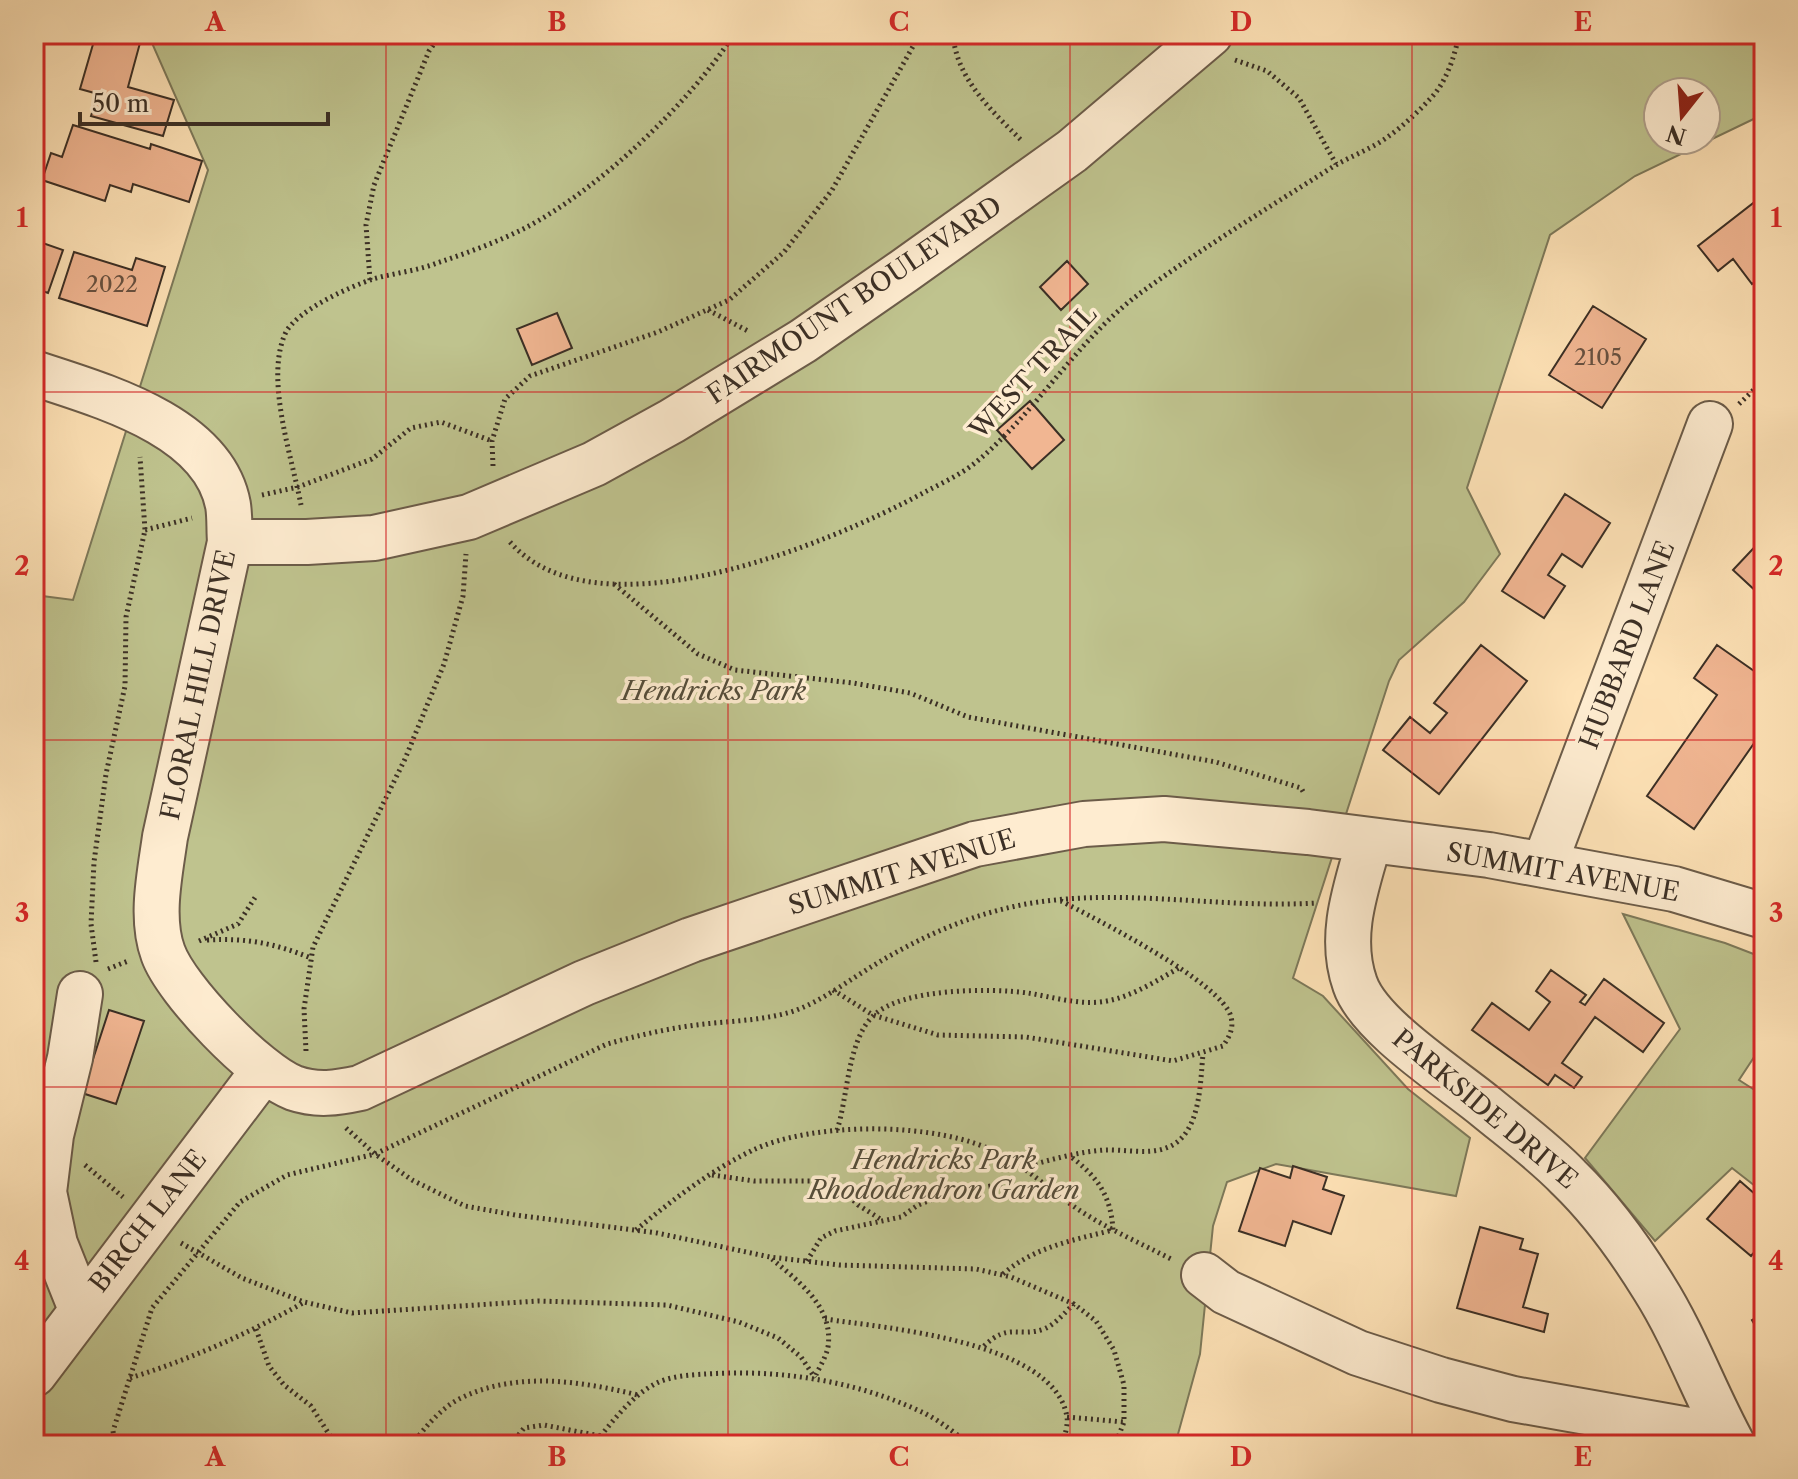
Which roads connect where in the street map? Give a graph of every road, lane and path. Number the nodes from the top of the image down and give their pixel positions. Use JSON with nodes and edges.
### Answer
{"nodes":[{"id":1,"x":441,"y":34,"type":"edge"},
{"id":2,"x":734,"y":34,"type":"edge"},
{"id":3,"x":920,"y":34,"type":"edge"},
{"id":4,"x":953,"y":34,"type":"edge"},
{"id":5,"x":1459,"y":34,"type":"edge"},
{"id":6,"x":1203,"y":40,"type":"edge"},
{"id":7,"x":1336,"y":164,"type":"junction"},
{"id":8,"x":1049,"y":167,"type":"junction"},
{"id":9,"x":370,"y":280,"type":"junction"},
{"id":10,"x":34,"y":373,"type":"edge"},
{"id":11,"x":1710,"y":424,"type":"dead end"},
{"id":12,"x":492,"y":441,"type":"junction"},
{"id":13,"x":140,"y":457,"type":"dead end"},
{"id":14,"x":298,"y":487,"type":"junction"},
{"id":15,"x":484,"y":510,"type":"junction"},
{"id":16,"x":229,"y":522,"type":"junction"},
{"id":17,"x":145,"y":530,"type":"junction"},
{"id":18,"x":307,"y":542,"type":"junction"},
{"id":19,"x":614,"y":583,"type":"junction"},
{"id":20,"x":1308,"y":832,"type":"junction"},
{"id":21,"x":1369,"y":842,"type":"junction"},
{"id":22,"x":1544,"y":865,"type":"junction"},
{"id":23,"x":1353,"y":900,"type":"junction"},
{"id":24,"x":1060,"y":901,"type":"junction"},
{"id":25,"x":1764,"y":916,"type":"edge"},
{"id":26,"x":205,"y":940,"type":"dead end"},
{"id":27,"x":311,"y":958,"type":"junction"},
{"id":28,"x":1179,"y":968,"type":"junction"},
{"id":29,"x":88,"y":979,"type":"joint"},
{"id":30,"x":833,"y":990,"type":"junction"},
{"id":31,"x":873,"y":1015,"type":"junction"},
{"id":32,"x":1203,"y":1054,"type":"junction"},
{"id":33,"x":264,"y":1070,"type":"junction"},
{"id":34,"x":316,"y":1093,"type":"junction"},
{"id":35,"x":837,"y":1130,"type":"junction"},
{"id":36,"x":51,"y":1135,"type":"junction"},
{"id":37,"x":375,"y":1154,"type":"junction"},
{"id":38,"x":1069,"y":1155,"type":"junction"},
{"id":39,"x":1023,"y":1167,"type":"junction"},
{"id":40,"x":711,"y":1174,"type":"junction"},
{"id":41,"x":1063,"y":1199,"type":"junction"},
{"id":42,"x":149,"y":1220,"type":"junction"},
{"id":43,"x":882,"y":1220,"type":"junction"},
{"id":44,"x":636,"y":1230,"type":"junction"},
{"id":45,"x":1113,"y":1230,"type":"junction"},
{"id":46,"x":196,"y":1253,"type":"junction"},
{"id":47,"x":770,"y":1257,"type":"junction"},
{"id":48,"x":807,"y":1261,"type":"junction"},
{"id":49,"x":1002,"y":1275,"type":"junction"},
{"id":50,"x":1204,"y":1275,"type":"joint"},
{"id":51,"x":304,"y":1302,"type":"junction"},
{"id":52,"x":1074,"y":1304,"type":"junction"},
{"id":53,"x":81,"y":1309,"type":"junction"},
{"id":54,"x":825,"y":1319,"type":"junction"},
{"id":55,"x":256,"y":1329,"type":"junction"},
{"id":56,"x":984,"y":1346,"type":"junction"},
{"id":57,"x":34,"y":1374,"type":"edge"},
{"id":58,"x":130,"y":1378,"type":"junction"},
{"id":59,"x":815,"y":1378,"type":"junction"},
{"id":60,"x":639,"y":1395,"type":"junction"},
{"id":61,"x":1067,"y":1417,"type":"junction"},
{"id":62,"x":1124,"y":1422,"type":"junction"},
{"id":63,"x":601,"y":1436,"type":"junction"},
{"id":64,"x":1731,"y":1441,"type":"edge"},
{"id":65,"x":115,"y":1445,"type":"edge"},
{"id":66,"x":336,"y":1445,"type":"edge"},
{"id":67,"x":404,"y":1445,"type":"edge"},
{"id":68,"x":412,"y":1445,"type":"edge"},
{"id":69,"x":513,"y":1445,"type":"edge"},
{"id":70,"x":593,"y":1445,"type":"edge"},
{"id":71,"x":971,"y":1445,"type":"edge"},
{"id":72,"x":988,"y":1445,"type":"edge"},
{"id":73,"x":1012,"y":1445,"type":"edge"},
{"id":74,"x":1053,"y":1445,"type":"edge"},
{"id":75,"x":1115,"y":1445,"type":"edge"}],
"edges":[{"from":1,"to":9,"type":"path"},
{"from":2,"to":9,"type":"path"},
{"from":3,"to":12,"type":"path"},
{"from":4,"to":8,"type":"path"},
{"from":5,"to":7,"type":"path","name":"WEST TRAIL"},
{"from":6,"to":7,"type":"path"},
{"from":6,"to":8,"type":"street","name":"FAIRMOUNT BOULEVARD"},
{"from":7,"to":19,"type":"path","name":"WEST TRAIL"},
{"from":8,"to":15,"type":"street","name":"FAIRMOUNT BOULEVARD"},
{"from":9,"to":14,"type":"path"},
{"from":10,"to":16,"type":"street"},
{"from":11,"to":22,"type":"street","name":"HUBBARD LANE"},
{"from":12,"to":14,"type":"path"},
{"from":12,"to":15,"type":"path"},
{"from":13,"to":17,"type":"path"},
{"from":14,"to":16,"type":"path"},
{"from":14,"to":18,"type":"path"},
{"from":15,"to":18,"type":"street","name":"FAIRMOUNT BOULEVARD"},
{"from":15,"to":19,"type":"path","name":"WEST TRAIL"},
{"from":15,"to":27,"type":"path"},
{"from":16,"to":17,"type":"path"},
{"from":16,"to":18,"type":"street","name":"FAIRMOUNT BOULEVARD"},
{"from":16,"to":33,"type":"street","name":"FLORAL HILL DRIVE"},
{"from":17,"to":29,"type":"path"},
{"from":19,"to":20,"type":"path"},
{"from":20,"to":21,"type":"street","name":"SUMMIT AVENUE"},
{"from":20,"to":34,"type":"street","name":"SUMMIT AVENUE"},
{"from":21,"to":22,"type":"street","name":"SUMMIT AVENUE"},
{"from":21,"to":23,"type":"street","name":"PARKSIDE DRIVE"},
{"from":22,"to":25,"type":"street","name":"SUMMIT AVENUE"},
{"from":23,"to":24,"type":"path"},
{"from":23,"to":64,"type":"street","name":"PARKSIDE DRIVE"},
{"from":24,"to":28,"type":"path"},
{"from":24,"to":30,"type":"path"},
{"from":26,"to":27,"type":"path"},
{"from":27,"to":34,"type":"path"},
{"from":28,"to":31,"type":"path"},
{"from":28,"to":32,"type":"path"},
{"from":29,"to":36,"type":"street"},
{"from":30,"to":31,"type":"path"},
{"from":30,"to":37,"type":"path"},
{"from":31,"to":32,"type":"path"},
{"from":31,"to":35,"type":"path"},
{"from":32,"to":38,"type":"path"},
{"from":33,"to":34,"type":"street","name":"SUMMIT AVENUE"},
{"from":33,"to":42,"type":"street","name":"BIRCH LANE"},
{"from":34,"to":37,"type":"path"},
{"from":35,"to":39,"type":"path"},
{"from":35,"to":40,"type":"path"},
{"from":36,"to":42,"type":"path"},
{"from":36,"to":53,"type":"street"},
{"from":37,"to":44,"type":"path"},
{"from":37,"to":46,"type":"path"},
{"from":38,"to":39,"type":"path"},
{"from":38,"to":45,"type":"path"},
{"from":39,"to":41,"type":"path"},
{"from":40,"to":43,"type":"path"},
{"from":40,"to":44,"type":"path"},
{"from":41,"to":43,"type":"path"},
{"from":41,"to":45,"type":"path"},
{"from":42,"to":46,"type":"path"},
{"from":42,"to":53,"type":"street","name":"BIRCH LANE"},
{"from":43,"to":48,"type":"path"},
{"from":44,"to":47,"type":"path"},
{"from":45,"to":49,"type":"path"},
{"from":45,"to":50,"type":"path"},
{"from":46,"to":51,"type":"path"},
{"from":46,"to":58,"type":"path"},
{"from":47,"to":48,"type":"path"},
{"from":47,"to":54,"type":"path"},
{"from":48,"to":49,"type":"path"},
{"from":49,"to":52,"type":"path"},
{"from":50,"to":64,"type":"street"},
{"from":51,"to":55,"type":"path"},
{"from":51,"to":59,"type":"path"},
{"from":52,"to":56,"type":"path"},
{"from":52,"to":62,"type":"path"},
{"from":53,"to":57,"type":"street","name":"BIRCH LANE"},
{"from":54,"to":56,"type":"path"},
{"from":54,"to":59,"type":"path"},
{"from":55,"to":58,"type":"path"},
{"from":55,"to":66,"type":"path"},
{"from":56,"to":61,"type":"path"},
{"from":58,"to":65,"type":"path"},
{"from":59,"to":60,"type":"path"},
{"from":59,"to":71,"type":"path"},
{"from":60,"to":63,"type":"path"},
{"from":60,"to":68,"type":"path"},
{"from":61,"to":62,"type":"path"},
{"from":61,"to":74,"type":"path"},
{"from":62,"to":75,"type":"path"},
{"from":63,"to":69,"type":"path"},
{"from":63,"to":70,"type":"path"},
{"from":67,"to":68,"type":"path"},
{"from":72,"to":73,"type":"path"}]}
